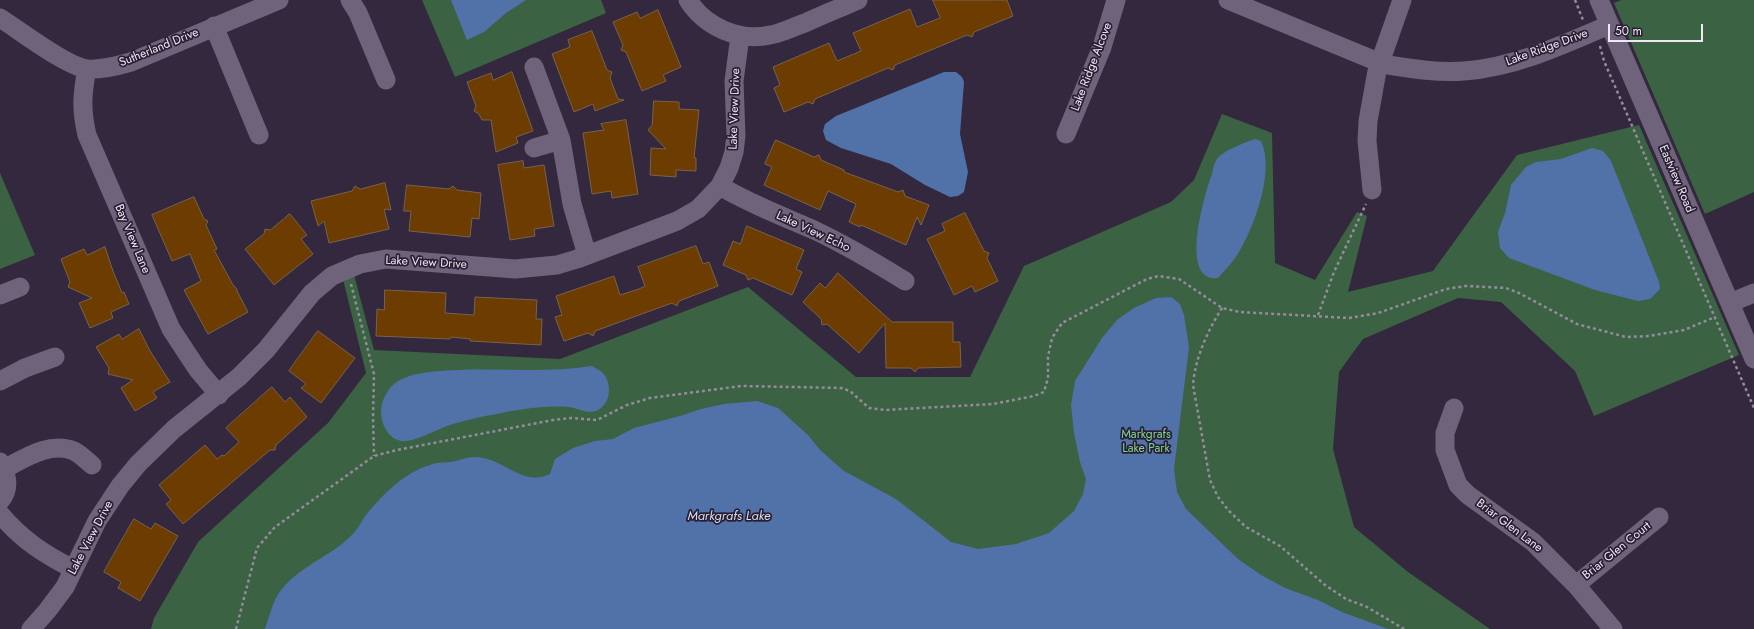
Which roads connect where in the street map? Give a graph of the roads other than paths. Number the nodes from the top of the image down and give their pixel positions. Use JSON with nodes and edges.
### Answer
{"nodes":[{"id":1,"x":278,"y":0,"type":"edge"},
{"id":2,"x":350,"y":0,"type":"edge"},
{"id":3,"x":688,"y":0,"type":"edge"},
{"id":4,"x":858,"y":0,"type":"edge"},
{"id":5,"x":1116,"y":0,"type":"edge"},
{"id":6,"x":1228,"y":0,"type":"edge"},
{"id":7,"x":1402,"y":0,"type":"edge"},
{"id":8,"x":1599,"y":0,"type":"edge"},
{"id":9,"x":0,"y":18,"type":"edge"},
{"id":10,"x":1609,"y":25,"type":"junction"},
{"id":11,"x":214,"y":26,"type":"junction"},
{"id":12,"x":740,"y":36,"type":"junction"},
{"id":13,"x":1380,"y":62,"type":"junction"},
{"id":14,"x":534,"y":66,"type":"dead end"},
{"id":15,"x":87,"y":69,"type":"junction"},
{"id":16,"x":386,"y":80,"type":"dead end"},
{"id":17,"x":1066,"y":134,"type":"dead end"},
{"id":18,"x":259,"y":135,"type":"dead end"},
{"id":19,"x":562,"y":140,"type":"junction"},
{"id":20,"x":534,"y":148,"type":"dead end"},
{"id":21,"x":720,"y":186,"type":"junction"},
{"id":22,"x":1372,"y":190,"type":"road end"},
{"id":23,"x":587,"y":255,"type":"junction"},
{"id":24,"x":905,"y":281,"type":"dead end"},
{"id":25,"x":20,"y":287,"type":"dead end"},
{"id":26,"x":1754,"y":293,"type":"edge"},
{"id":27,"x":0,"y":295,"type":"edge"},
{"id":28,"x":1730,"y":303,"type":"junction"},
{"id":29,"x":55,"y":357,"type":"dead end"},
{"id":30,"x":1754,"y":359,"type":"edge"},
{"id":31,"x":0,"y":381,"type":"edge"},
{"id":32,"x":220,"y":395,"type":"junction"},
{"id":33,"x":1454,"y":408,"type":"dead end"},
{"id":34,"x":92,"y":465,"type":"dead end"},
{"id":35,"x":2,"y":466,"type":"edge"},
{"id":36,"x":0,"y":501,"type":"edge"},
{"id":37,"x":0,"y":514,"type":"edge"},
{"id":38,"x":1659,"y":517,"type":"dead end"},
{"id":39,"x":74,"y":569,"type":"junction"},
{"id":40,"x":1576,"y":585,"type":"junction"},
{"id":41,"x":31,"y":629,"type":"edge"},
{"id":42,"x":1613,"y":629,"type":"edge"}],
"edges":[{"from":1,"to":11,"type":"street","name":"Sutherland Drive"},
{"from":2,"to":16,"type":"street"},
{"from":3,"to":12,"type":"street"},
{"from":4,"to":12,"type":"street"},
{"from":5,"to":17,"type":"street","name":"Lake Ridge Alcove"},
{"from":6,"to":13,"type":"street","name":"Lake Ridge Drive"},
{"from":7,"to":13,"type":"street"},
{"from":8,"to":10,"type":"street","name":"Eastview Road"},
{"from":9,"to":15,"type":"street","name":"Sutherland Drive"},
{"from":10,"to":13,"type":"street","name":"Lake Ridge Drive"},
{"from":10,"to":28,"type":"street","name":"Eastview Road"},
{"from":11,"to":15,"type":"street","name":"Sutherland Drive"},
{"from":11,"to":18,"type":"street"},
{"from":12,"to":21,"type":"street","name":"Lake View Drive"},
{"from":13,"to":22,"type":"street"},
{"from":14,"to":19,"type":"street"},
{"from":15,"to":32,"type":"street","name":"Bay View Lane"},
{"from":19,"to":20,"type":"street"},
{"from":19,"to":23,"type":"street"},
{"from":21,"to":23,"type":"street","name":"Lake View Drive"},
{"from":21,"to":24,"type":"street","name":"Lake View Echo"},
{"from":23,"to":32,"type":"street","name":"Lake View Drive"},
{"from":25,"to":27,"type":"street"},
{"from":26,"to":28,"type":"street"},
{"from":28,"to":30,"type":"street","name":"Eastview Road"},
{"from":29,"to":31,"type":"street"},
{"from":32,"to":39,"type":"street","name":"Lake View Drive"},
{"from":33,"to":40,"type":"street","name":"Briar Glen Lane"},
{"from":34,"to":35,"type":"street"},
{"from":35,"to":36,"type":"street"},
{"from":37,"to":39,"type":"street"},
{"from":38,"to":40,"type":"street","name":"Briar Glen Court"},
{"from":39,"to":41,"type":"street","name":"Lake View Drive"},
{"from":40,"to":42,"type":"street","name":"Briar Glen Lane"}]}
